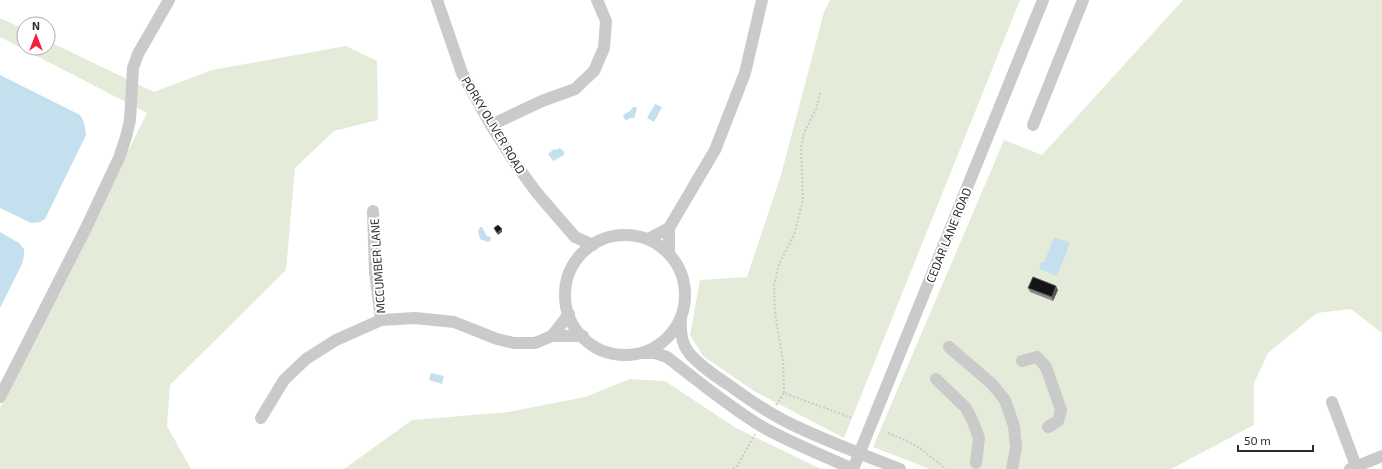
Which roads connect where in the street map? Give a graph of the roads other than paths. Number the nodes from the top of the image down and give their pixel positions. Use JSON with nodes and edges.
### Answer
{"nodes":[{"id":1,"x":169,"y":0,"type":"edge"},
{"id":2,"x":437,"y":0,"type":"edge"},
{"id":3,"x":597,"y":0,"type":"edge"},
{"id":4,"x":762,"y":0,"type":"edge"},
{"id":5,"x":1043,"y":0,"type":"edge"},
{"id":6,"x":1083,"y":0,"type":"edge"},
{"id":7,"x":491,"y":125,"type":"junction"},
{"id":8,"x":1033,"y":125,"type":"dead end"},
{"id":9,"x":372,"y":212,"type":"dead end"},
{"id":10,"x":669,"y":228,"type":"junction"},
{"id":11,"x":575,"y":237,"type":"junction"},
{"id":12,"x":648,"y":239,"type":"junction"},
{"id":13,"x":593,"y":245,"type":"junction"},
{"id":14,"x":669,"y":254,"type":"junction"},
{"id":15,"x":576,"y":261,"type":"junction"},
{"id":16,"x":569,"y":314,"type":"junction"},
{"id":17,"x":681,"y":317,"type":"junction"},
{"id":18,"x":381,"y":320,"type":"junction"},
{"id":19,"x":552,"y":336,"type":"junction"},
{"id":20,"x":582,"y":336,"type":"junction"},
{"id":21,"x":949,"y":347,"type":"dead end"},
{"id":22,"x":638,"y":353,"type":"junction"},
{"id":23,"x":1022,"y":361,"type":"dead end"},
{"id":24,"x":936,"y":379,"type":"dead end"},
{"id":25,"x":0,"y":397,"type":"edge"},
{"id":26,"x":1332,"y":402,"type":"dead end"},
{"id":27,"x":261,"y":418,"type":"dead end"},
{"id":28,"x":1048,"y":427,"type":"dead end"},
{"id":29,"x":860,"y":454,"type":"junction"},
{"id":30,"x":1382,"y":456,"type":"edge"},
{"id":31,"x":976,"y":463,"type":"dead end"},
{"id":32,"x":1353,"y":468,"type":"edge"},
{"id":33,"x":853,"y":469,"type":"edge"},
{"id":34,"x":900,"y":469,"type":"edge"},
{"id":35,"x":1012,"y":469,"type":"edge"}],
"edges":[{"from":1,"to":25,"type":"street"},
{"from":2,"to":7,"type":"street","name":"PORKY OLIVER ROAD"},
{"from":3,"to":7,"type":"street"},
{"from":4,"to":10,"type":"street"},
{"from":5,"to":29,"type":"street","name":"CEDAR LANE ROAD"},
{"from":6,"to":8,"type":"street"},
{"from":7,"to":11,"type":"street","name":"PORKY OLIVER ROAD"},
{"from":9,"to":18,"type":"street","name":"MCCUMBER LANE"},
{"from":10,"to":12,"type":"street"},
{"from":10,"to":14,"type":"street"},
{"from":11,"to":13,"type":"street","name":"PORKY OLIVER ROAD"},
{"from":11,"to":15,"type":"street"},
{"from":12,"to":13,"type":"street"},
{"from":12,"to":14,"type":"street"},
{"from":13,"to":15,"type":"street"},
{"from":14,"to":17,"type":"street"},
{"from":15,"to":16,"type":"street"},
{"from":16,"to":19,"type":"street"},
{"from":16,"to":20,"type":"street"},
{"from":17,"to":22,"type":"street"},
{"from":17,"to":29,"type":"street"},
{"from":18,"to":19,"type":"street"},
{"from":18,"to":27,"type":"street"},
{"from":19,"to":20,"type":"street"},
{"from":20,"to":22,"type":"street"},
{"from":21,"to":35,"type":"street"},
{"from":22,"to":33,"type":"street"},
{"from":23,"to":28,"type":"street"},
{"from":24,"to":31,"type":"street"},
{"from":26,"to":32,"type":"street"},
{"from":29,"to":33,"type":"street","name":"CEDAR LANE ROAD"},
{"from":29,"to":34,"type":"street"},
{"from":30,"to":32,"type":"street"}]}
